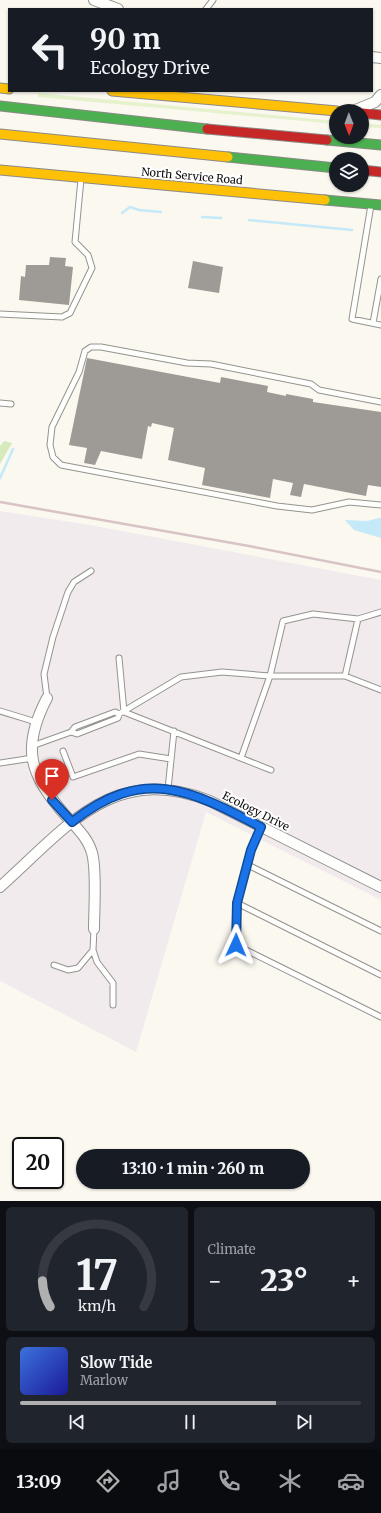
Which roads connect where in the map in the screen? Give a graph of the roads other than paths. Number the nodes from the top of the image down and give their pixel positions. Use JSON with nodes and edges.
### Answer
{"nodes":[{"id":1,"x":94,"y":0,"type":"edge"},
{"id":2,"x":213,"y":0,"type":"edge"},
{"id":3,"x":115,"y":8,"type":"edge"},
{"id":4,"x":207,"y":8,"type":"edge"},
{"id":5,"x":123,"y":92,"type":"edge"},
{"id":6,"x":381,"y":95,"type":"edge"},
{"id":7,"x":369,"y":104,"type":"edge"},
{"id":8,"x":0,"y":106,"type":"edge"},
{"id":9,"x":329,"y":110,"type":"edge"},
{"id":10,"x":369,"y":114,"type":"edge"},
{"id":11,"x":381,"y":115,"type":"edge"},
{"id":12,"x":0,"y":134,"type":"edge"},
{"id":13,"x":381,"y":144,"type":"edge"},
{"id":14,"x":329,"y":167,"type":"edge"},
{"id":15,"x":0,"y":170,"type":"edge"},
{"id":16,"x":369,"y":171,"type":"edge"},
{"id":17,"x":381,"y":172,"type":"edge"},
{"id":18,"x":81,"y":178,"type":"junction"},
{"id":19,"x":371,"y":204,"type":"junction"},
{"id":20,"x":381,"y":205,"type":"edge"},
{"id":21,"x":381,"y":279,"type":"edge"},
{"id":22,"x":375,"y":308,"type":"junction"},
{"id":23,"x":381,"y":309,"type":"edge"},
{"id":24,"x":0,"y":314,"type":"edge"},
{"id":25,"x":372,"y":323,"type":"junction"},
{"id":26,"x":381,"y":325,"type":"edge"},
{"id":27,"x":0,"y":402,"type":"edge"},
{"id":28,"x":381,"y":402,"type":"edge"},
{"id":29,"x":11,"y":404,"type":"dead end"},
{"id":30,"x":381,"y":505,"type":"edge"},
{"id":31,"x":91,"y":571,"type":"dead end"},
{"id":32,"x":381,"y":612,"type":"edge"},
{"id":33,"x":358,"y":619,"type":"junction"},
{"id":34,"x":118,"y":658,"type":"dead end"},
{"id":35,"x":270,"y":676,"type":"junction"},
{"id":36,"x":345,"y":676,"type":"junction"},
{"id":37,"x":381,"y":690,"type":"edge"},
{"id":38,"x":47,"y":698,"type":"joint"},
{"id":39,"x":0,"y":711,"type":"edge"},
{"id":40,"x":121,"y":713,"type":"junction"},
{"id":41,"x":36,"y":722,"type":"junction"},
{"id":42,"x":174,"y":731,"type":"junction"},
{"id":43,"x":32,"y":746,"type":"junction"},
{"id":44,"x":63,"y":751,"type":"dead end"},
{"id":45,"x":33,"y":758,"type":"junction"},
{"id":46,"x":241,"y":758,"type":"junction"},
{"id":47,"x":171,"y":759,"type":"junction"},
{"id":48,"x":0,"y":763,"type":"edge"},
{"id":49,"x":271,"y":770,"type":"dead end"},
{"id":50,"x":168,"y":789,"type":"junction"},
{"id":51,"x":72,"y":822,"type":"junction"},
{"id":52,"x":261,"y":827,"type":"junction"},
{"id":53,"x":248,"y":865,"type":"junction"},
{"id":54,"x":0,"y":887,"type":"edge"},
{"id":55,"x":381,"y":887,"type":"edge"},
{"id":56,"x":237,"y":903,"type":"junction"},
{"id":57,"x":94,"y":929,"type":"joint"},
{"id":58,"x":381,"y":931,"type":"edge"},
{"id":59,"x":93,"y":950,"type":"junction"},
{"id":60,"x":54,"y":965,"type":"dead end"},
{"id":61,"x":381,"y":975,"type":"edge"},
{"id":62,"x":112,"y":1005,"type":"dead end"},
{"id":63,"x":381,"y":1017,"type":"edge"}],
"edges":[{"from":1,"to":3,"type":"street"},
{"from":2,"to":4,"type":"lane"},
{"from":5,"to":9,"type":"main road"},
{"from":6,"to":7,"type":"street"},
{"from":8,"to":13,"type":"main road"},
{"from":10,"to":11,"type":"main road"},
{"from":12,"to":14,"type":"main road"},
{"from":15,"to":18,"type":"main road","name":"North Service Road"},
{"from":16,"to":17,"type":"main road"},
{"from":18,"to":19,"type":"main road","name":"North Service Road"},
{"from":18,"to":24,"type":"lane"},
{"from":19,"to":20,"type":"main road","name":"North Service Road"},
{"from":19,"to":25,"type":"lane"},
{"from":21,"to":22,"type":"lane"},
{"from":22,"to":23,"type":"lane"},
{"from":22,"to":25,"type":"lane"},
{"from":25,"to":26,"type":"lane"},
{"from":27,"to":29,"type":"lane"},
{"from":28,"to":30,"type":"lane"},
{"from":31,"to":38,"type":"lane"},
{"from":32,"to":33,"type":"lane"},
{"from":33,"to":35,"type":"lane"},
{"from":33,"to":36,"type":"lane"},
{"from":34,"to":40,"type":"lane"},
{"from":35,"to":36,"type":"lane"},
{"from":35,"to":40,"type":"lane"},
{"from":35,"to":46,"type":"lane"},
{"from":36,"to":37,"type":"lane"},
{"from":38,"to":41,"type":"street"},
{"from":39,"to":41,"type":"lane"},
{"from":40,"to":42,"type":"lane"},
{"from":40,"to":43,"type":"lane"},
{"from":41,"to":43,"type":"street"},
{"from":42,"to":46,"type":"lane"},
{"from":42,"to":47,"type":"lane"},
{"from":43,"to":45,"type":"street"},
{"from":44,"to":47,"type":"lane"},
{"from":45,"to":48,"type":"lane"},
{"from":45,"to":51,"type":"street"},
{"from":46,"to":49,"type":"lane"},
{"from":47,"to":50,"type":"lane"},
{"from":50,"to":51,"type":"street","name":"Ecology Drive"},
{"from":50,"to":52,"type":"street","name":"Ecology Drive"},
{"from":51,"to":54,"type":"street","name":"Ecology Drive"},
{"from":51,"to":57,"type":"street"},
{"from":52,"to":53,"type":"lane"},
{"from":52,"to":55,"type":"street","name":"Ecology Drive"},
{"from":53,"to":56,"type":"lane"},
{"from":53,"to":58,"type":"lane"},
{"from":56,"to":61,"type":"lane"},
{"from":56,"to":63,"type":"lane"},
{"from":57,"to":59,"type":"lane"},
{"from":59,"to":60,"type":"lane"},
{"from":59,"to":62,"type":"lane"}]}
